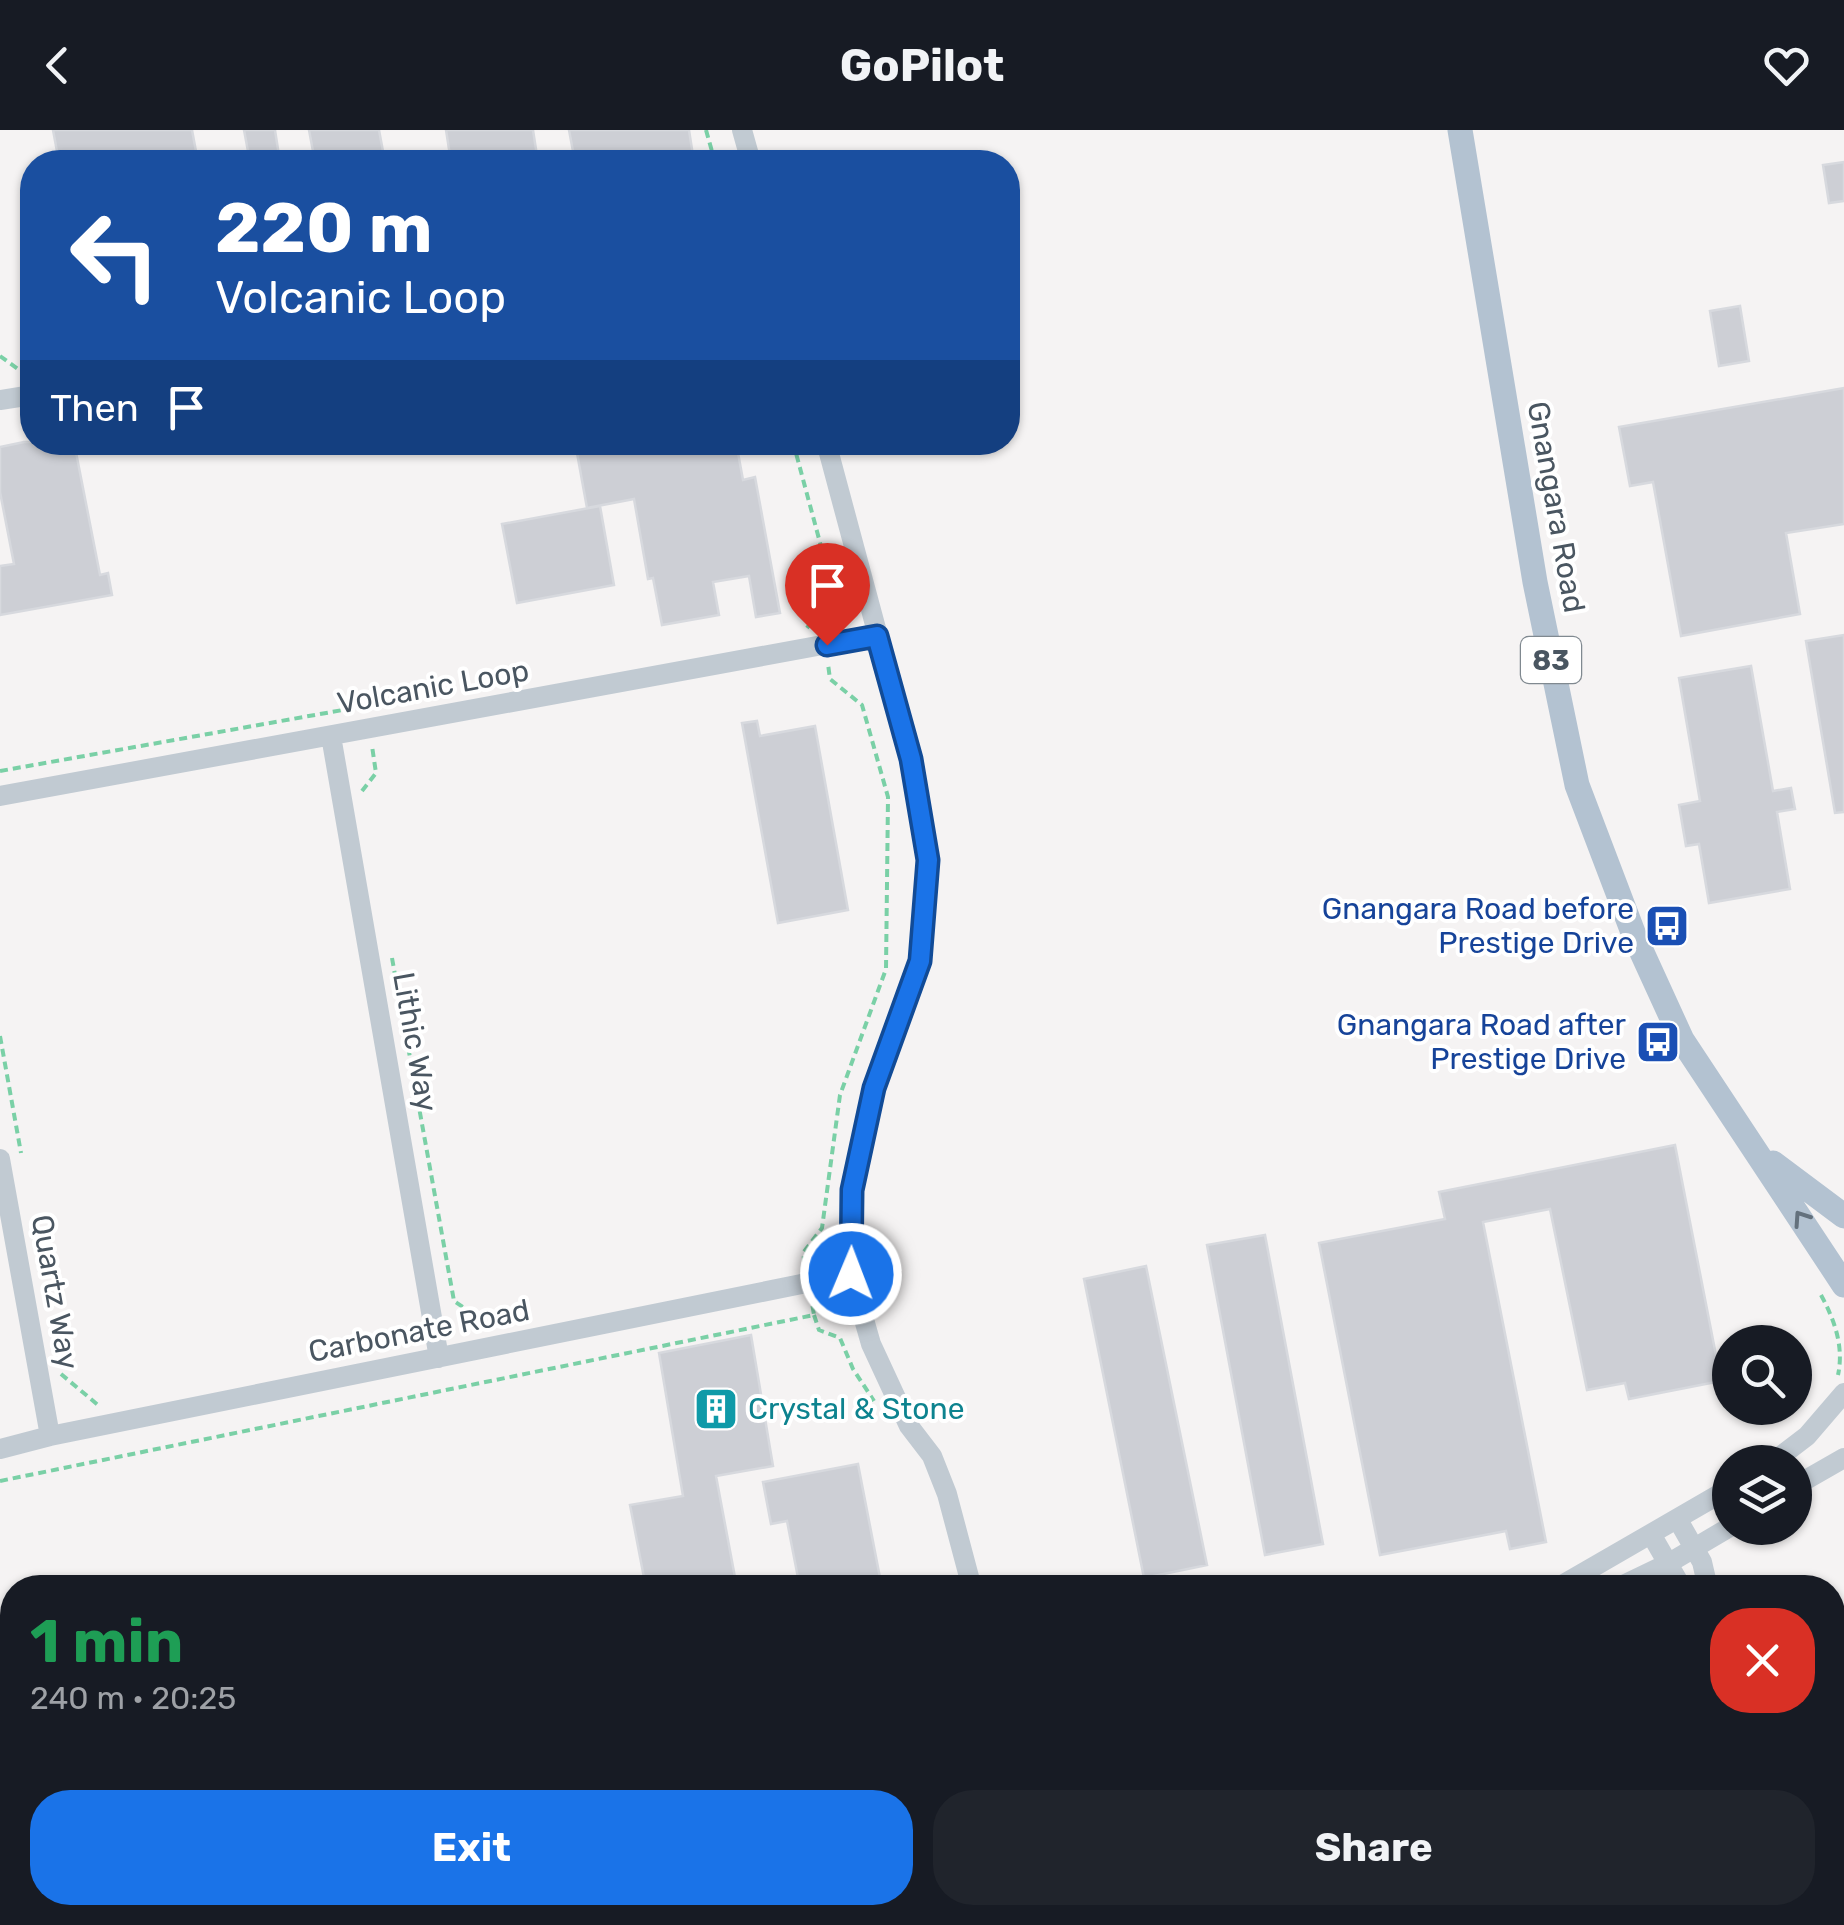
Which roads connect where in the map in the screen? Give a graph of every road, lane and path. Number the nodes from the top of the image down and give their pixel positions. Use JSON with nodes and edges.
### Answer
{"nodes":[{"id":1,"x":1460,"y":130,"type":"edge"},
{"id":2,"x":796,"y":455,"type":"edge"},
{"id":3,"x":830,"y":455,"type":"edge"},
{"id":4,"x":823,"y":604,"type":"junction"},
{"id":5,"x":806,"y":629,"type":"dead end"},
{"id":6,"x":877,"y":636,"type":"junction"},
{"id":7,"x":827,"y":645,"type":"junction"},
{"id":8,"x":404,"y":700,"type":"dead end"},
{"id":9,"x":366,"y":706,"type":"junction"},
{"id":10,"x":369,"y":729,"type":"junction"},
{"id":11,"x":331,"y":736,"type":"junction"},
{"id":12,"x":0,"y":771,"type":"edge"},
{"id":13,"x":0,"y":796,"type":"edge"},
{"id":14,"x":364,"y":808,"type":"dead end"},
{"id":15,"x":389,"y":940,"type":"dead end"},
{"id":16,"x":0,"y":1036,"type":"edge"},
{"id":17,"x":1757,"y":1152,"type":"junction"},
{"id":18,"x":0,"y":1159,"type":"edge"},
{"id":19,"x":24,"y":1169,"type":"dead end"},
{"id":20,"x":1844,"y":1216,"type":"edge"},
{"id":21,"x":851,"y":1274,"type":"junction"},
{"id":22,"x":808,"y":1283,"type":"junction"},
{"id":23,"x":1833,"y":1290,"type":"edge"},
{"id":24,"x":1844,"y":1308,"type":"edge"},
{"id":25,"x":814,"y":1315,"type":"junction"},
{"id":26,"x":1833,"y":1318,"type":"junction"},
{"id":27,"x":510,"y":1344,"type":"junction"},
{"id":28,"x":440,"y":1358,"type":"junction"},
{"id":29,"x":58,"y":1359,"type":"dead end"},
{"id":30,"x":515,"y":1376,"type":"junction"},
{"id":31,"x":1838,"y":1388,"type":"edge"},
{"id":32,"x":878,"y":1408,"type":"dead end"},
{"id":33,"x":102,"y":1425,"type":"junction"},
{"id":34,"x":50,"y":1436,"type":"junction"},
{"id":35,"x":1798,"y":1445,"type":"edge"},
{"id":36,"x":0,"y":1449,"type":"edge"},
{"id":37,"x":1840,"y":1460,"type":"edge"},
{"id":38,"x":1812,"y":1469,"type":"edge"},
{"id":39,"x":1812,"y":1476,"type":"edge"},
{"id":40,"x":0,"y":1481,"type":"edge"},
{"id":41,"x":1712,"y":1499,"type":"edge"},
{"id":42,"x":1678,"y":1520,"type":"junction"},
{"id":43,"x":1651,"y":1534,"type":"junction"},
{"id":44,"x":1712,"y":1538,"type":"edge"},
{"id":45,"x":1694,"y":1548,"type":"junction"},
{"id":46,"x":1669,"y":1563,"type":"junction"},
{"id":47,"x":967,"y":1575,"type":"edge"},
{"id":48,"x":1580,"y":1575,"type":"edge"},
{"id":49,"x":1644,"y":1575,"type":"edge"},
{"id":50,"x":1675,"y":1575,"type":"edge"},
{"id":51,"x":1703,"y":1575,"type":"edge"}],
"edges":[{"from":1,"to":17,"type":"main road","name":"Gnangara Road","number":"83"},
{"from":2,"to":4,"type":"path"},
{"from":3,"to":6,"type":"street"},
{"from":4,"to":5,"type":"path"},
{"from":4,"to":7,"type":"path"},
{"from":6,"to":7,"type":"street","name":"Volcanic Loop"},
{"from":6,"to":21,"type":"street"},
{"from":7,"to":10,"type":"street","name":"Volcanic Loop"},
{"from":7,"to":22,"type":"path"},
{"from":8,"to":9,"type":"path"},
{"from":9,"to":10,"type":"path"},
{"from":9,"to":12,"type":"path"},
{"from":10,"to":11,"type":"street","name":"Volcanic Loop"},
{"from":10,"to":14,"type":"path"},
{"from":11,"to":13,"type":"street","name":"Volcanic Loop"},
{"from":11,"to":28,"type":"street","name":"Lithic Way"},
{"from":15,"to":27,"type":"path"},
{"from":16,"to":19,"type":"path"},
{"from":17,"to":20,"type":"main road","name":"Gnangara Road","number":"83"},
{"from":23,"to":17,"type":"main road","name":"Gnangara Road","number":"83","one_way":true},
{"from":18,"to":34,"type":"street","name":"Quartz Way"},
{"from":21,"to":22,"type":"street","name":"Carbonate Road"},
{"from":21,"to":47,"type":"street"},
{"from":22,"to":25,"type":"path"},
{"from":22,"to":27,"type":"street","name":"Carbonate Road"},
{"from":23,"to":26,"type":"path"},
{"from":24,"to":26,"type":"path"},
{"from":25,"to":30,"type":"path"},
{"from":25,"to":32,"type":"path"},
{"from":26,"to":31,"type":"path"},
{"from":27,"to":28,"type":"street","name":"Carbonate Road"},
{"from":27,"to":30,"type":"path"},
{"from":28,"to":33,"type":"street","name":"Carbonate Road"},
{"from":29,"to":33,"type":"path"},
{"from":30,"to":40,"type":"path"},
{"from":31,"to":35,"type":"street"},
{"from":33,"to":34,"type":"street","name":"Carbonate Road"},
{"from":34,"to":36,"type":"street","name":"Carbonate Road"},
{"from":37,"to":38,"type":"street"},
{"from":37,"to":39,"type":"street"},
{"from":41,"to":42,"type":"street"},
{"from":42,"to":43,"type":"street"},
{"from":42,"to":45,"type":"street"},
{"from":43,"to":46,"type":"street"},
{"from":43,"to":48,"type":"street"},
{"from":44,"to":45,"type":"street"},
{"from":45,"to":46,"type":"street"},
{"from":45,"to":51,"type":"street"},
{"from":46,"to":49,"type":"street"},
{"from":46,"to":50,"type":"street"}]}
